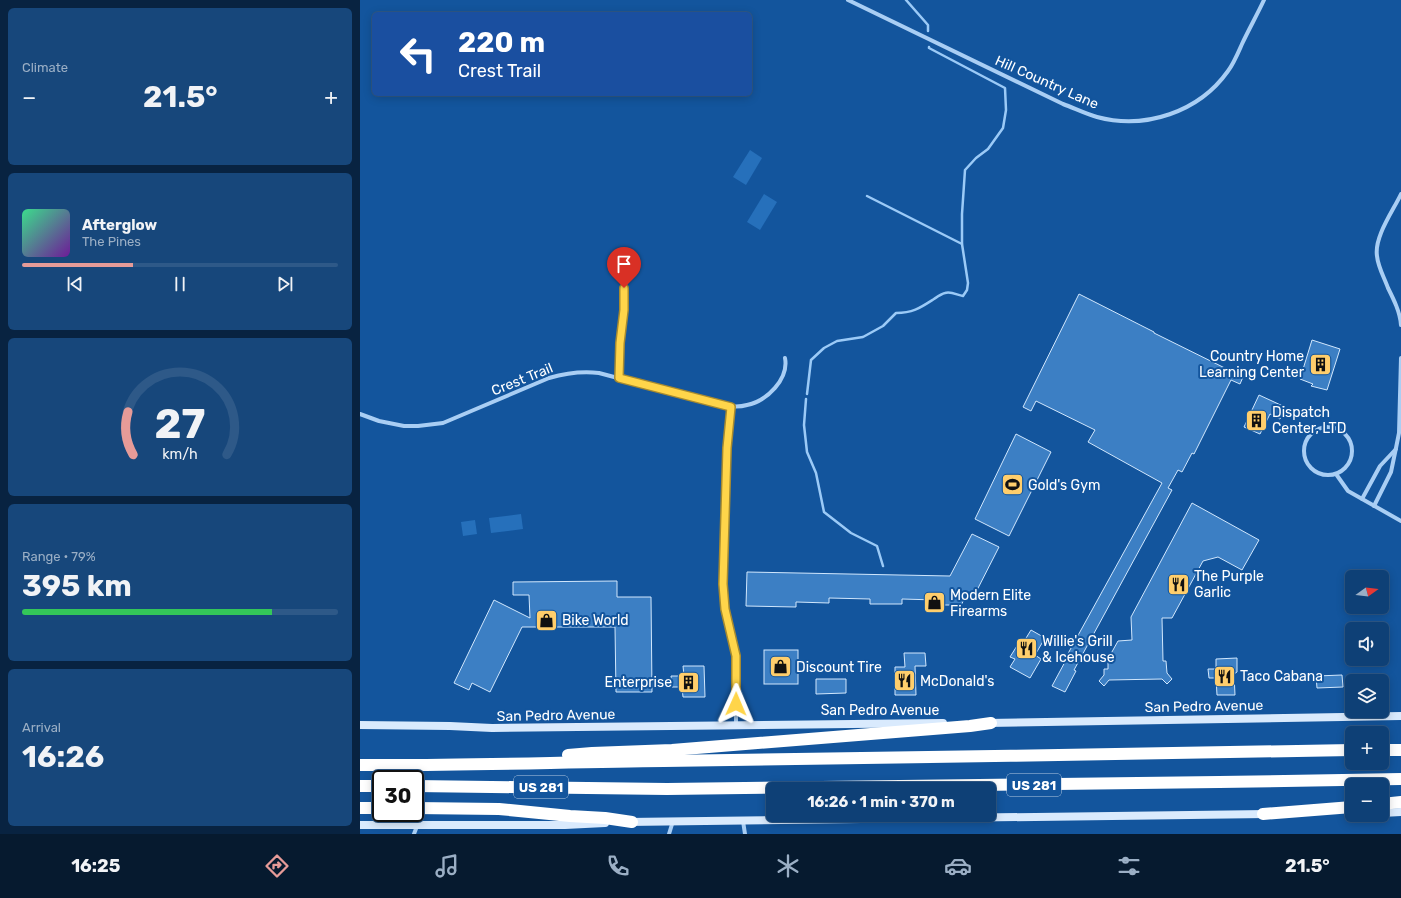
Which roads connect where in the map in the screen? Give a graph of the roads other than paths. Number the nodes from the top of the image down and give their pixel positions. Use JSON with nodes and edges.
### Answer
{"nodes":[{"id":1,"x":848,"y":0,"type":"edge"},
{"id":2,"x":1264,"y":0,"type":"edge"},
{"id":3,"x":1401,"y":194,"type":"edge"},
{"id":4,"x":626,"y":265,"type":"dead end"},
{"id":5,"x":1401,"y":325,"type":"edge"},
{"id":6,"x":785,"y":358,"type":"dead end"},
{"id":7,"x":1401,"y":358,"type":"edge"},
{"id":8,"x":619,"y":378,"type":"junction"},
{"id":9,"x":731,"y":407,"type":"junction"},
{"id":10,"x":360,"y":414,"type":"edge"},
{"id":11,"x":1396,"y":448,"type":"junction"},
{"id":12,"x":1336,"y":474,"type":"junction"},
{"id":13,"x":1362,"y":499,"type":"junction"},
{"id":14,"x":1374,"y":506,"type":"junction"},
{"id":15,"x":1401,"y":521,"type":"edge"},
{"id":16,"x":1401,"y":716,"type":"edge"},
{"id":17,"x":991,"y":723,"type":"junction"},
{"id":18,"x":360,"y":725,"type":"edge"},
{"id":19,"x":736,"y":725,"type":"junction"},
{"id":20,"x":1345,"y":750,"type":"edge"},
{"id":21,"x":1389,"y":750,"type":"edge"},
{"id":22,"x":1401,"y":750,"type":"edge"},
{"id":23,"x":360,"y":765,"type":"edge"},
{"id":24,"x":455,"y":765,"type":"junction"},
{"id":25,"x":1401,"y":778,"type":"edge"},
{"id":26,"x":360,"y":786,"type":"edge"},
{"id":27,"x":372,"y":786,"type":"edge"},
{"id":28,"x":424,"y":786,"type":"edge"},
{"id":29,"x":1401,"y":802,"type":"edge"},
{"id":30,"x":1389,"y":803,"type":"edge"},
{"id":31,"x":360,"y":808,"type":"edge"},
{"id":32,"x":372,"y":808,"type":"edge"},
{"id":33,"x":424,"y":808,"type":"edge"},
{"id":34,"x":1345,"y":808,"type":"edge"},
{"id":35,"x":1401,"y":812,"type":"edge"},
{"id":36,"x":1345,"y":813,"type":"edge"},
{"id":37,"x":1389,"y":813,"type":"edge"},
{"id":38,"x":1263,"y":814,"type":"junction"},
{"id":39,"x":673,"y":821,"type":"junction"},
{"id":40,"x":743,"y":821,"type":"junction"},
{"id":41,"x":632,"y":822,"type":"junction"},
{"id":42,"x":360,"y":826,"type":"edge"},
{"id":43,"x":416,"y":830,"type":"edge"},
{"id":44,"x":669,"y":834,"type":"edge"},
{"id":45,"x":745,"y":834,"type":"edge"}],
"edges":[{"from":1,"to":2,"type":"street","name":"Hill Country Lane"},
{"from":3,"to":5,"type":"street"},
{"from":4,"to":8,"type":"street"},
{"from":6,"to":9,"type":"street","name":"Crest Trail"},
{"from":7,"to":11,"type":"street"},
{"from":8,"to":9,"type":"street","name":"Crest Trail"},
{"from":8,"to":10,"type":"street","name":"Crest Trail"},
{"from":9,"to":19,"type":"street"},
{"from":11,"to":13,"type":"street"},
{"from":11,"to":14,"type":"street"},
{"from":12,"to":12,"type":"street"},
{"from":12,"to":13,"type":"street"},
{"from":13,"to":14,"type":"street"},
{"from":14,"to":15,"type":"street"},
{"from":16,"to":17,"type":"main road","name":"San Pedro Avenue"},
{"from":17,"to":19,"type":"main road","name":"San Pedro Avenue"},
{"from":17,"to":24,"type":"highway"},
{"from":18,"to":19,"type":"main road","name":"San Pedro Avenue"},
{"from":20,"to":24,"type":"highway","number":"US 281"},
{"from":21,"to":22,"type":"highway"},
{"from":23,"to":24,"type":"highway","number":"US 281"},
{"from":25,"to":28,"type":"highway","number":"US 281"},
{"from":26,"to":27,"type":"highway"},
{"from":29,"to":30,"type":"highway"},
{"from":31,"to":32,"type":"highway"},
{"from":33,"to":41,"type":"highway"},
{"from":34,"to":38,"type":"highway"},
{"from":35,"to":37,"type":"main road"},
{"from":36,"to":38,"type":"main road"},
{"from":38,"to":40,"type":"main road"},
{"from":39,"to":40,"type":"main road"},
{"from":39,"to":41,"type":"main road"},
{"from":39,"to":44,"type":"street"},
{"from":40,"to":45,"type":"street"},
{"from":41,"to":43,"type":"main road"},
{"from":42,"to":43,"type":"main road"}]}
